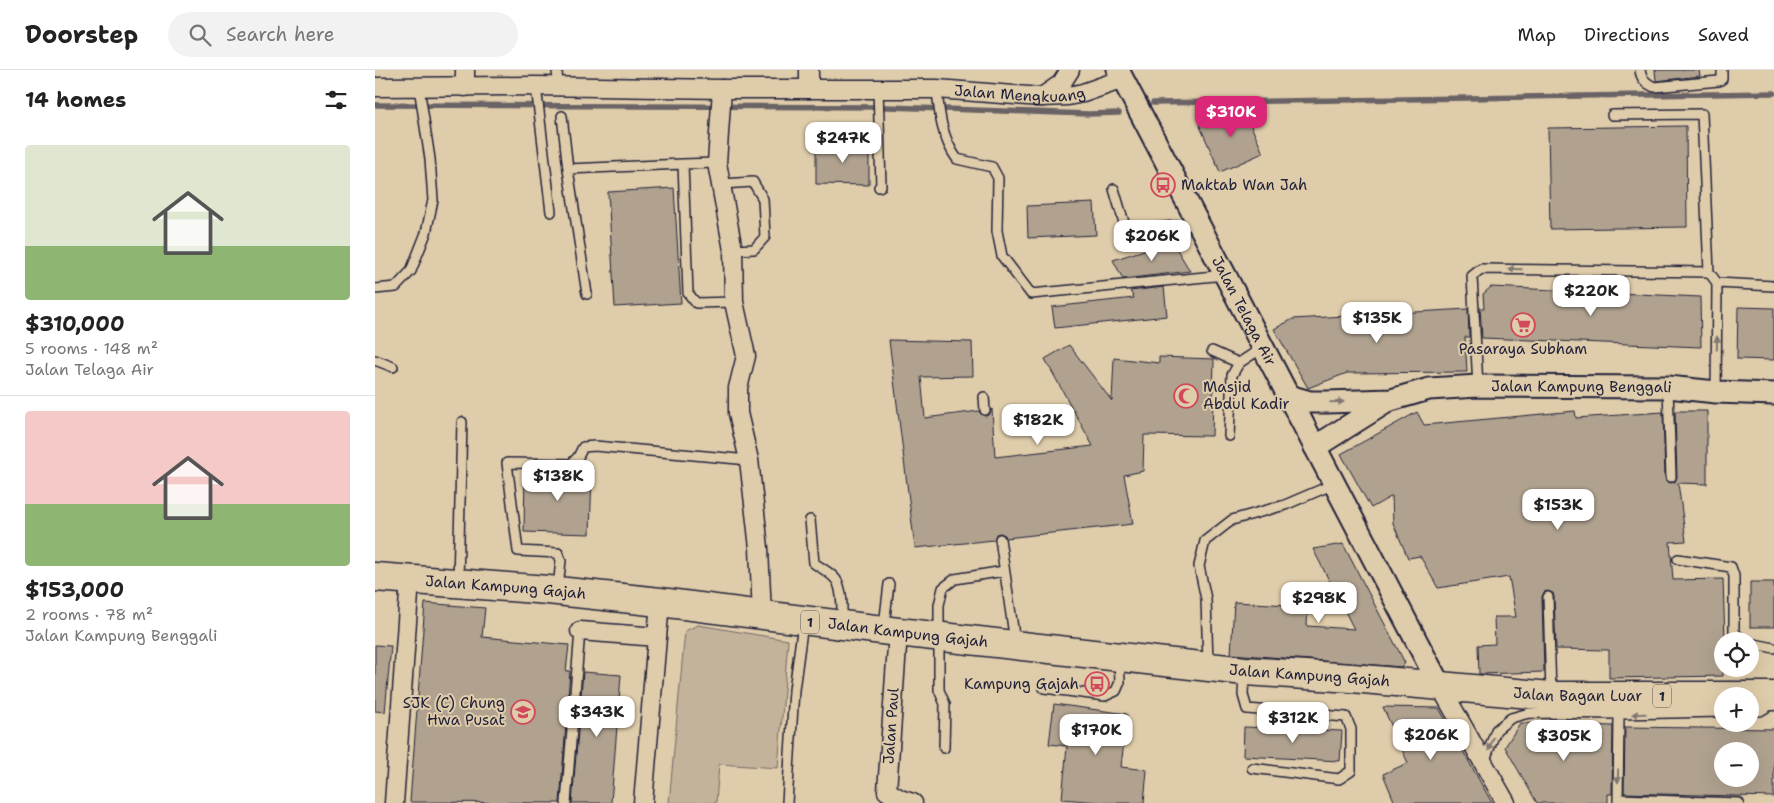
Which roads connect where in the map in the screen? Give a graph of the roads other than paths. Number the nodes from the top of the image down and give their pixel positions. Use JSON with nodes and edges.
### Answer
{"nodes":[{"id":1,"x":557,"y":70,"type":"edge"},
{"id":2,"x":809,"y":70,"type":"edge"},
{"id":3,"x":1070,"y":70,"type":"edge"},
{"id":4,"x":1640,"y":70,"type":"edge"},
{"id":5,"x":1723,"y":70,"type":"edge"},
{"id":6,"x":1121,"y":75,"type":"edge"},
{"id":7,"x":465,"y":79,"type":"edge"},
{"id":8,"x":375,"y":87,"type":"edge"},
{"id":9,"x":559,"y":88,"type":"junction"},
{"id":10,"x":809,"y":89,"type":"junction"},
{"id":11,"x":419,"y":92,"type":"junction"},
{"id":12,"x":537,"y":92,"type":"junction"},
{"id":13,"x":878,"y":94,"type":"junction"},
{"id":14,"x":937,"y":94,"type":"junction"},
{"id":15,"x":1041,"y":97,"type":"junction"},
{"id":16,"x":721,"y":101,"type":"junction"},
{"id":17,"x":1612,"y":115,"type":"dead end"},
{"id":18,"x":562,"y":116,"type":"dead end"},
{"id":19,"x":717,"y":163,"type":"junction"},
{"id":20,"x":683,"y":164,"type":"junction"},
{"id":21,"x":568,"y":169,"type":"junction"},
{"id":22,"x":722,"y":184,"type":"junction"},
{"id":23,"x":879,"y":187,"type":"dead end"},
{"id":24,"x":1114,"y":189,"type":"dead end"},
{"id":25,"x":551,"y":212,"type":"dead end"},
{"id":26,"x":1199,"y":224,"type":"junction"},
{"id":27,"x":733,"y":250,"type":"junction"},
{"id":28,"x":1709,"y":272,"type":"junction"},
{"id":29,"x":1225,"y":275,"type":"junction"},
{"id":30,"x":1717,"y":283,"type":"junction"},
{"id":31,"x":1774,"y":286,"type":"edge"},
{"id":32,"x":375,"y":289,"type":"edge"},
{"id":33,"x":587,"y":294,"type":"dead end"},
{"id":34,"x":734,"y":302,"type":"junction"},
{"id":35,"x":1263,"y":348,"type":"junction"},
{"id":36,"x":1212,"y":351,"type":"dead end"},
{"id":37,"x":375,"y":360,"type":"edge"},
{"id":38,"x":1239,"y":363,"type":"junction"},
{"id":39,"x":393,"y":368,"type":"dead end"},
{"id":40,"x":1478,"y":386,"type":"junction"},
{"id":41,"x":1668,"y":388,"type":"junction"},
{"id":42,"x":1716,"y":392,"type":"junction"},
{"id":43,"x":1774,"y":394,"type":"edge"},
{"id":44,"x":1289,"y":396,"type":"junction"},
{"id":45,"x":984,"y":397,"type":"dead end"},
{"id":46,"x":1391,"y":400,"type":"junction"},
{"id":47,"x":985,"y":410,"type":"dead end"},
{"id":48,"x":462,"y":422,"type":"dead end"},
{"id":49,"x":1229,"y":436,"type":"dead end"},
{"id":50,"x":1315,"y":447,"type":"junction"},
{"id":51,"x":749,"y":460,"type":"junction"},
{"id":52,"x":1671,"y":477,"type":"dead end"},
{"id":53,"x":1334,"y":484,"type":"junction"},
{"id":54,"x":810,"y":520,"type":"dead end"},
{"id":55,"x":1000,"y":539,"type":"dead end"},
{"id":56,"x":1678,"y":559,"type":"dead end"},
{"id":57,"x":1005,"y":571,"type":"junction"},
{"id":58,"x":375,"y":577,"type":"edge"},
{"id":59,"x":410,"y":580,"type":"junction"},
{"id":60,"x":458,"y":584,"type":"junction"},
{"id":61,"x":889,"y":584,"type":"dead end"},
{"id":62,"x":558,"y":592,"type":"junction"},
{"id":63,"x":1548,"y":597,"type":"dead end"},
{"id":64,"x":660,"y":602,"type":"junction"},
{"id":65,"x":762,"y":616,"type":"junction"},
{"id":66,"x":803,"y":621,"type":"junction"},
{"id":67,"x":842,"y":625,"type":"junction"},
{"id":68,"x":580,"y":631,"type":"joint"},
{"id":69,"x":890,"y":631,"type":"junction"},
{"id":70,"x":1735,"y":632,"type":"edge"},
{"id":71,"x":657,"y":637,"type":"junction"},
{"id":72,"x":939,"y":637,"type":"junction"},
{"id":73,"x":1016,"y":645,"type":"junction"},
{"id":74,"x":1759,"y":645,"type":"edge"},
{"id":75,"x":1774,"y":648,"type":"edge"},
{"id":76,"x":1119,"y":657,"type":"junction"},
{"id":77,"x":1209,"y":666,"type":"junction"},
{"id":78,"x":1245,"y":671,"type":"junction"},
{"id":79,"x":1441,"y":686,"type":"junction"},
{"id":80,"x":1043,"y":688,"type":"dead end"},
{"id":81,"x":1551,"y":696,"type":"junction"},
{"id":82,"x":1774,"y":696,"type":"edge"},
{"id":83,"x":1774,"y":702,"type":"edge"},
{"id":84,"x":1759,"y":711,"type":"edge"},
{"id":85,"x":1714,"y":712,"type":"edge"},
{"id":86,"x":1619,"y":714,"type":"junction"},
{"id":87,"x":944,"y":748,"type":"dead end"},
{"id":88,"x":1484,"y":763,"type":"junction"},
{"id":89,"x":1252,"y":768,"type":"dead end"},
{"id":90,"x":887,"y":797,"type":"edge"},
{"id":91,"x":1618,"y":801,"type":"edge"},
{"id":92,"x":394,"y":803,"type":"edge"},
{"id":93,"x":566,"y":803,"type":"edge"},
{"id":94,"x":643,"y":803,"type":"edge"},
{"id":95,"x":787,"y":803,"type":"edge"},
{"id":96,"x":913,"y":803,"type":"edge"},
{"id":97,"x":1506,"y":803,"type":"edge"},
{"id":98,"x":1739,"y":803,"type":"edge"}],
"edges":[{"from":1,"to":9,"type":"lane"},
{"from":2,"to":10,"type":"street"},
{"from":3,"to":15,"type":"street"},
{"from":4,"to":5,"type":"lane"},
{"from":6,"to":15,"type":"street","name":"Jalan Mengkuang"},
{"from":6,"to":26,"type":"street","name":"Jalan Telaga Air"},
{"from":7,"to":11,"type":"street","name":"Jalan Mengkuang"},
{"from":7,"to":12,"type":"street","name":"Jalan Mengkuang"},
{"from":8,"to":11,"type":"street","name":"Jalan Mengkuang"},
{"from":9,"to":12,"type":"street","name":"Jalan Mengkuang"},
{"from":9,"to":16,"type":"street","name":"Jalan Mengkuang"},
{"from":10,"to":13,"type":"street","name":"Jalan Mengkuang"},
{"from":10,"to":16,"type":"street","name":"Jalan Mengkuang"},
{"from":11,"to":32,"type":"lane"},
{"from":12,"to":25,"type":"lane"},
{"from":13,"to":14,"type":"street","name":"Jalan Mengkuang"},
{"from":13,"to":23,"type":"lane"},
{"from":14,"to":15,"type":"street","name":"Jalan Mengkuang"},
{"from":14,"to":29,"type":"lane"},
{"from":16,"to":19,"type":"street"},
{"from":17,"to":28,"type":"lane"},
{"from":18,"to":21,"type":"lane"},
{"from":19,"to":20,"type":"lane"},
{"from":19,"to":22,"type":"street"},
{"from":20,"to":21,"type":"lane"},
{"from":20,"to":34,"type":"lane"},
{"from":21,"to":33,"type":"lane"},
{"from":22,"to":27,"type":"street"},
{"from":22,"to":27,"type":"lane"},
{"from":24,"to":26,"type":"lane"},
{"from":26,"to":29,"type":"street","name":"Jalan Telaga Air"},
{"from":27,"to":34,"type":"street"},
{"from":28,"to":30,"type":"lane"},
{"from":28,"to":40,"type":"lane","one_way":true},
{"from":29,"to":35,"type":"street","name":"Jalan Telaga Air"},
{"from":30,"to":31,"type":"lane"},
{"from":42,"to":30,"type":"lane","one_way":true},
{"from":34,"to":51,"type":"street"},
{"from":35,"to":38,"type":"lane"},
{"from":35,"to":44,"type":"street","name":"Jalan Telaga Air"},
{"from":36,"to":38,"type":"lane"},
{"from":37,"to":39,"type":"lane"},
{"from":38,"to":49,"type":"lane"},
{"from":40,"to":41,"type":"street","name":"Jalan Kampung Benggali"},
{"from":40,"to":46,"type":"street","name":"Jalan Kampung Benggali"},
{"from":41,"to":42,"type":"street","name":"Jalan Kampung Benggali"},
{"from":41,"to":52,"type":"lane"},
{"from":42,"to":43,"type":"street","name":"Jalan Kampung Benggali"},
{"from":44,"to":46,"type":"street","one_way":true},
{"from":44,"to":50,"type":"street","name":"Jalan Telaga Air"},
{"from":45,"to":47,"type":"lane"},
{"from":46,"to":50,"type":"street"},
{"from":48,"to":60,"type":"lane"},
{"from":50,"to":53,"type":"street","name":"Jalan Telaga Air"},
{"from":51,"to":62,"type":"lane"},
{"from":51,"to":65,"type":"street"},
{"from":53,"to":77,"type":"lane"},
{"from":53,"to":79,"type":"street","name":"Jalan Telaga Air"},
{"from":54,"to":67,"type":"lane"},
{"from":55,"to":57,"type":"lane"},
{"from":56,"to":70,"type":"lane"},
{"from":57,"to":72,"type":"lane"},
{"from":57,"to":73,"type":"lane"},
{"from":58,"to":59,"type":"main road","name":"Jalan Kampung Gajah","number":"1"},
{"from":59,"to":60,"type":"main road","name":"Jalan Kampung Gajah","number":"1"},
{"from":59,"to":92,"type":"street"},
{"from":60,"to":62,"type":"main road","name":"Jalan Kampung Gajah","number":"1"},
{"from":61,"to":69,"type":"lane"},
{"from":62,"to":64,"type":"main road","name":"Jalan Kampung Gajah","number":"1"},
{"from":63,"to":81,"type":"lane"},
{"from":64,"to":65,"type":"main road","name":"Jalan Kampung Gajah","number":"1"},
{"from":64,"to":71,"type":"street"},
{"from":65,"to":66,"type":"main road","name":"Jalan Kampung Gajah","number":"1"},
{"from":66,"to":67,"type":"main road","name":"Jalan Kampung Gajah","number":"1"},
{"from":66,"to":95,"type":"lane"},
{"from":67,"to":69,"type":"main road","name":"Jalan Kampung Gajah","number":"1"},
{"from":68,"to":71,"type":"street"},
{"from":68,"to":93,"type":"lane"},
{"from":69,"to":72,"type":"main road","name":"Jalan Kampung Gajah","number":"1"},
{"from":69,"to":90,"type":"street","name":"Jalan Paul"},
{"from":71,"to":94,"type":"street"},
{"from":72,"to":73,"type":"main road","name":"Jalan Kampung Gajah","number":"1"},
{"from":72,"to":87,"type":"lane"},
{"from":73,"to":76,"type":"main road","name":"Jalan Kampung Gajah","number":"1"},
{"from":74,"to":75,"type":"lane"},
{"from":76,"to":77,"type":"main road","name":"Jalan Kampung Gajah","number":"1"},
{"from":76,"to":80,"type":"lane"},
{"from":77,"to":78,"type":"main road","name":"Jalan Kampung Gajah","number":"1"},
{"from":78,"to":79,"type":"main road","name":"Jalan Kampung Gajah","number":"1"},
{"from":78,"to":89,"type":"lane"},
{"from":79,"to":81,"type":"main road","name":"Jalan Bagan Luar","number":"1"},
{"from":79,"to":88,"type":"street"},
{"from":81,"to":82,"type":"main road","name":"Jalan Bagan Luar","number":"1"},
{"from":83,"to":84,"type":"lane"},
{"from":85,"to":86,"type":"lane","one_way":true},
{"from":86,"to":88,"type":"lane","one_way":true},
{"from":86,"to":91,"type":"lane","one_way":true},
{"from":88,"to":97,"type":"street"},
{"from":90,"to":96,"type":"street","name":"Jalan Paul"},
{"from":91,"to":98,"type":"lane"}]}
